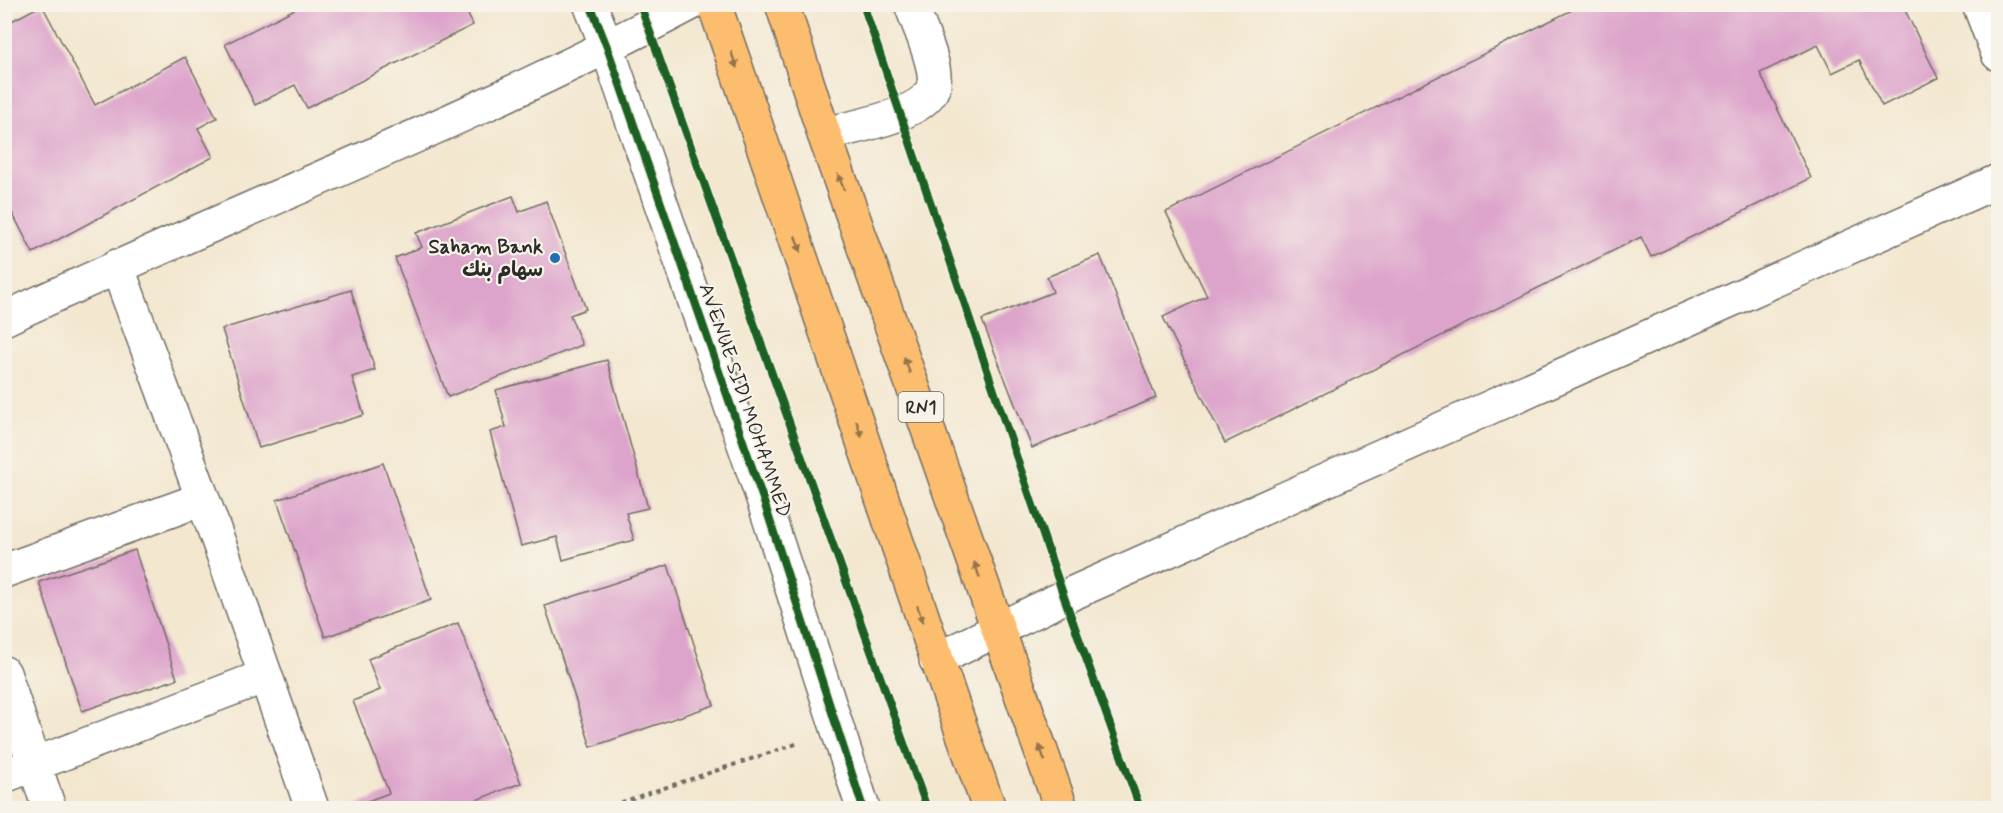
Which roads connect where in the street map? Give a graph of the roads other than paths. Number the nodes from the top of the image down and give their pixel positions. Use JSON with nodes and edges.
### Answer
{"nodes":[{"id":1,"x":590,"y":4,"type":"edge"},
{"id":2,"x":690,"y":4,"type":"edge"},
{"id":3,"x":714,"y":4,"type":"edge"},
{"id":4,"x":782,"y":4,"type":"edge"},
{"id":5,"x":911,"y":4,"type":"edge"},
{"id":6,"x":1979,"y":4,"type":"edge"},
{"id":7,"x":607,"y":47,"type":"junction"},
{"id":8,"x":1998,"y":54,"type":"edge"},
{"id":9,"x":824,"y":134,"type":"junction"},
{"id":10,"x":1998,"y":181,"type":"edge"},
{"id":11,"x":117,"y":266,"type":"junction"},
{"id":12,"x":4,"y":320,"type":"edge"},
{"id":13,"x":202,"y":499,"type":"junction"},
{"id":14,"x":4,"y":571,"type":"edge"},
{"id":15,"x":997,"y":629,"type":"junction"},
{"id":16,"x":936,"y":660,"type":"junction"},
{"id":17,"x":4,"y":673,"type":"edge"},
{"id":18,"x":265,"y":676,"type":"junction"},
{"id":19,"x":19,"y":770,"type":"edge"},
{"id":20,"x":50,"y":808,"type":"edge"},
{"id":21,"x":312,"y":808,"type":"edge"},
{"id":22,"x":863,"y":808,"type":"edge"},
{"id":23,"x":989,"y":808,"type":"edge"},
{"id":24,"x":1061,"y":808,"type":"edge"}],
"edges":[{"from":1,"to":7,"type":"street","name":"AVENUE SIDI MOHAMMED"},
{"from":2,"to":7,"type":"street"},
{"from":3,"to":16,"type":"main road","one_way":true},
{"from":4,"to":9,"type":"main road","number":"RN1"},
{"from":5,"to":9,"type":"street"},
{"from":6,"to":8,"type":"street"},
{"from":7,"to":11,"type":"street"},
{"from":7,"to":22,"type":"street","name":"AVENUE SIDI MOHAMMED"},
{"from":15,"to":9,"type":"main road","number":"RN1","one_way":true},
{"from":10,"to":15,"type":"street"},
{"from":11,"to":12,"type":"street"},
{"from":11,"to":13,"type":"street"},
{"from":13,"to":14,"type":"street"},
{"from":13,"to":18,"type":"street"},
{"from":15,"to":16,"type":"street"},
{"from":24,"to":15,"type":"main road","number":"RN1","one_way":true},
{"from":16,"to":23,"type":"main road"},
{"from":17,"to":19,"type":"street"},
{"from":18,"to":19,"type":"street"},
{"from":18,"to":21,"type":"street"},
{"from":19,"to":20,"type":"street"}]}
